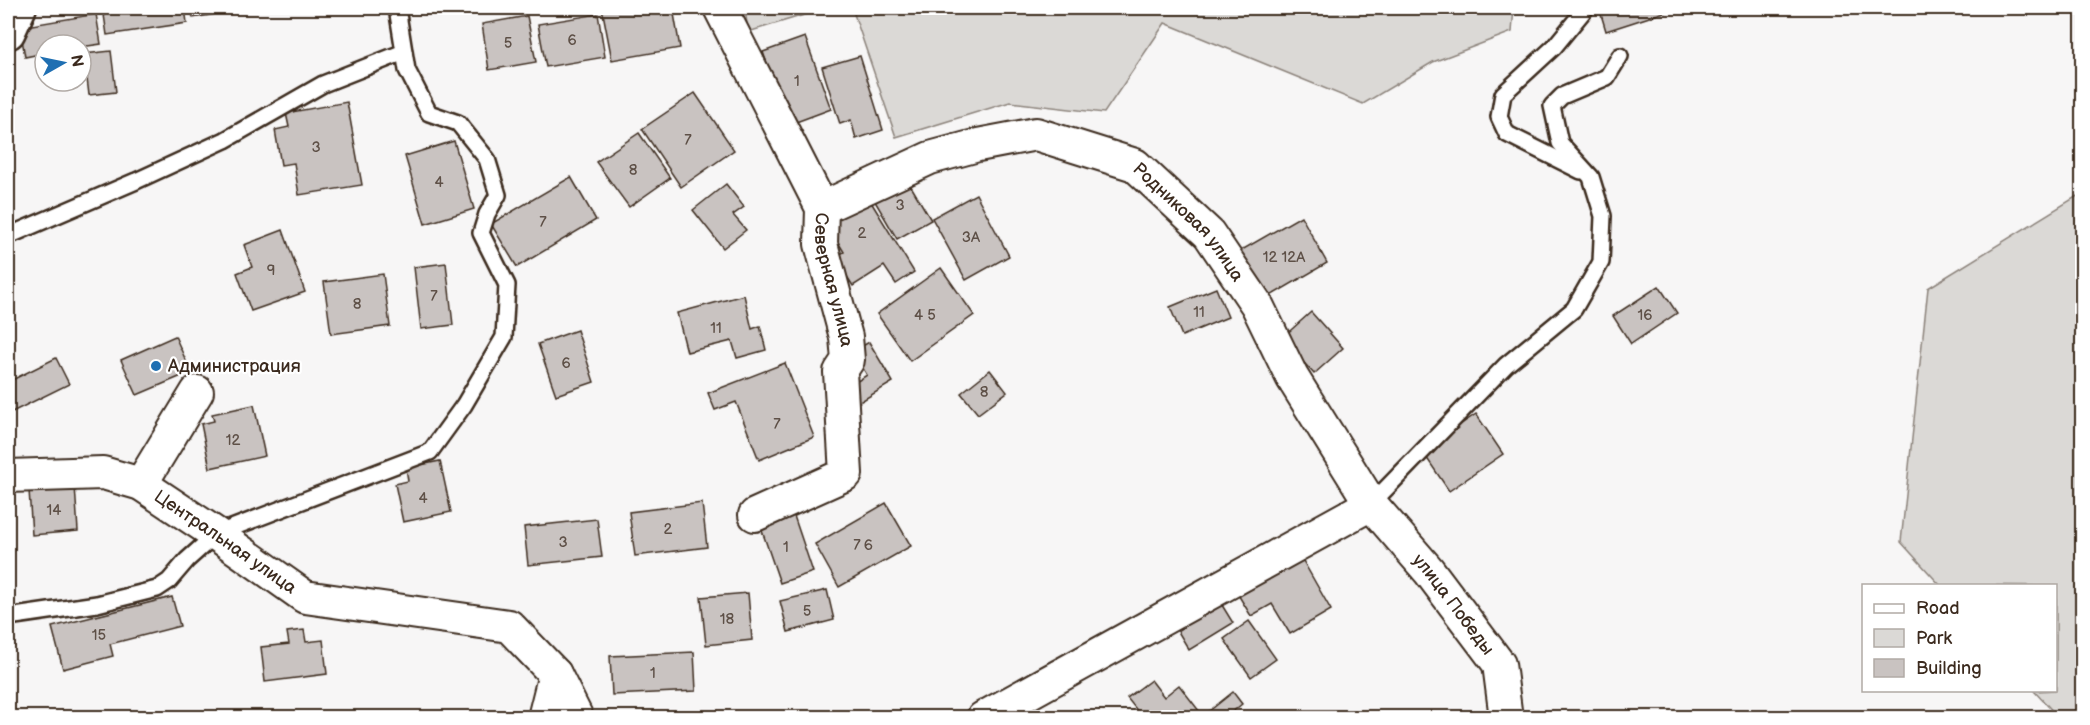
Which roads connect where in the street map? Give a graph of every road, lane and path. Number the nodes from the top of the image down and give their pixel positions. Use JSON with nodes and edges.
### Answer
{"nodes":[{"id":1,"x":19,"y":8,"type":"edge"},
{"id":2,"x":397,"y":8,"type":"edge"},
{"id":3,"x":720,"y":8,"type":"edge"},
{"id":4,"x":1586,"y":8,"type":"edge"},
{"id":5,"x":8,"y":32,"type":"edge"},
{"id":6,"x":404,"y":52,"type":"junction"},
{"id":7,"x":1620,"y":56,"type":"dead end"},
{"id":8,"x":1591,"y":177,"type":"junction"},
{"id":9,"x":822,"y":208,"type":"junction"},
{"id":10,"x":8,"y":236,"type":"edge"},
{"id":11,"x":197,"y":392,"type":"dead end"},
{"id":12,"x":8,"y":476,"type":"edge"},
{"id":13,"x":141,"y":484,"type":"junction"},
{"id":14,"x":1371,"y":504,"type":"junction"},
{"id":15,"x":755,"y":515,"type":"dead end"},
{"id":16,"x":216,"y":534,"type":"junction"},
{"id":17,"x":8,"y":617,"type":"edge"},
{"id":18,"x":555,"y":674,"type":"junction"},
{"id":19,"x":544,"y":717,"type":"edge"},
{"id":20,"x":577,"y":717,"type":"edge"},
{"id":21,"x":983,"y":717,"type":"edge"},
{"id":22,"x":1506,"y":717,"type":"edge"}],
"edges":[{"from":1,"to":5,"type":"street"},
{"from":2,"to":6,"type":"lane"},
{"from":3,"to":9,"type":"street","name":"Северная улица"},
{"from":4,"to":8,"type":"lane"},
{"from":6,"to":10,"type":"lane"},
{"from":6,"to":16,"type":"lane"},
{"from":7,"to":8,"type":"lane"},
{"from":8,"to":14,"type":"lane"},
{"from":9,"to":14,"type":"street","name":"Родниковая улица"},
{"from":9,"to":15,"type":"street","name":"Северная улица"},
{"from":11,"to":13,"type":"street"},
{"from":12,"to":13,"type":"street","name":"Центральная улица"},
{"from":13,"to":16,"type":"street","name":"Центральная улица"},
{"from":14,"to":21,"type":"street"},
{"from":14,"to":22,"type":"street","name":"улица Победы"},
{"from":16,"to":17,"type":"lane"},
{"from":16,"to":18,"type":"street","name":"Центральная улица"},
{"from":18,"to":19,"type":"street"},
{"from":18,"to":20,"type":"street","name":"Центральная улица"}]}
